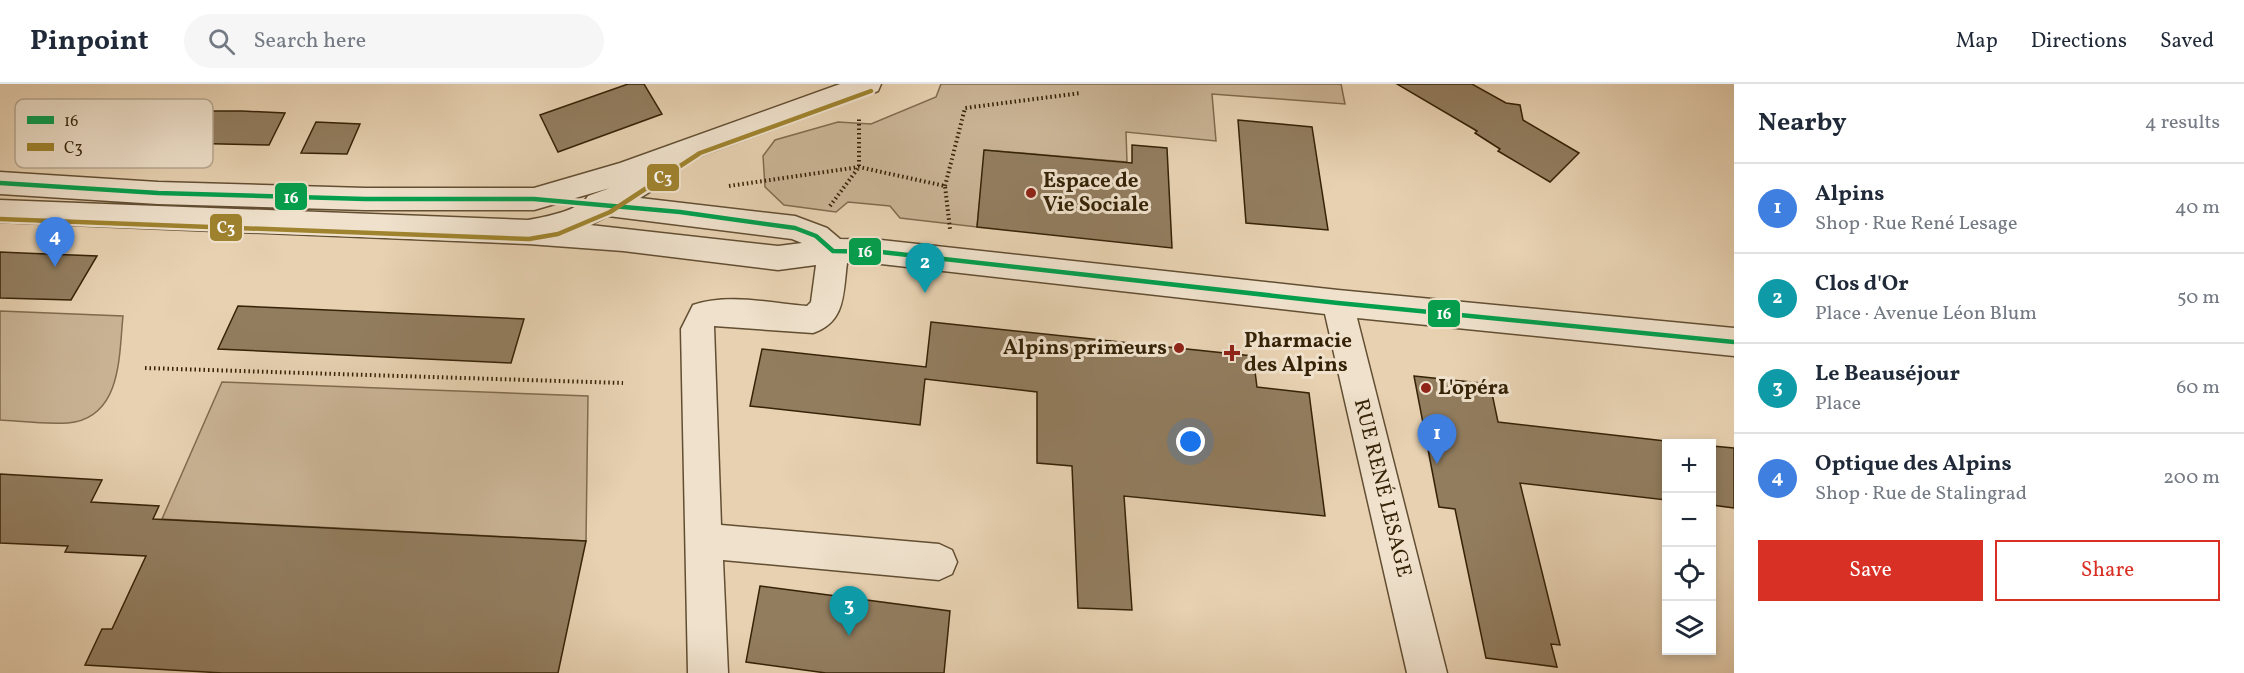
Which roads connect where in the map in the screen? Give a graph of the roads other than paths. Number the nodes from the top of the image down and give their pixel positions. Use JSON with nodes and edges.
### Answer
{"nodes":[{"id":1,"x":868,"y":84,"type":"edge"},
{"id":2,"x":697,"y":146,"type":"junction"},
{"id":3,"x":627,"y":172,"type":"junction"},
{"id":4,"x":0,"y":183,"type":"edge"},
{"id":5,"x":534,"y":199,"type":"junction"},
{"id":6,"x":606,"y":205,"type":"junction"},
{"id":7,"x":0,"y":211,"type":"edge"},
{"id":8,"x":528,"y":232,"type":"junction"},
{"id":9,"x":623,"y":239,"type":"junction"},
{"id":10,"x":833,"y":251,"type":"junction"},
{"id":11,"x":1338,"y":303,"type":"junction"},
{"id":12,"x":1734,"y":342,"type":"edge"},
{"id":13,"x":704,"y":541,"type":"junction"},
{"id":14,"x":939,"y":562,"type":"dead end"},
{"id":15,"x":708,"y":673,"type":"edge"},
{"id":16,"x":1427,"y":673,"type":"edge"}],
"edges":[{"from":1,"to":2,"type":"street"},
{"from":2,"to":3,"type":"street"},
{"from":2,"to":6,"type":"street"},
{"from":3,"to":5,"type":"street"},
{"from":3,"to":6,"type":"street"},
{"from":4,"to":5,"type":"street"},
{"from":5,"to":6,"type":"street"},
{"from":6,"to":8,"type":"street"},
{"from":6,"to":9,"type":"street"},
{"from":6,"to":10,"type":"street"},
{"from":7,"to":8,"type":"street"},
{"from":8,"to":9,"type":"street"},
{"from":9,"to":10,"type":"street"},
{"from":10,"to":11,"type":"street"},
{"from":10,"to":13,"type":"street"},
{"from":11,"to":12,"type":"street"},
{"from":11,"to":16,"type":"street","name":"RUE RENÉ LESAGE"},
{"from":13,"to":14,"type":"street"},
{"from":13,"to":15,"type":"street"}]}
